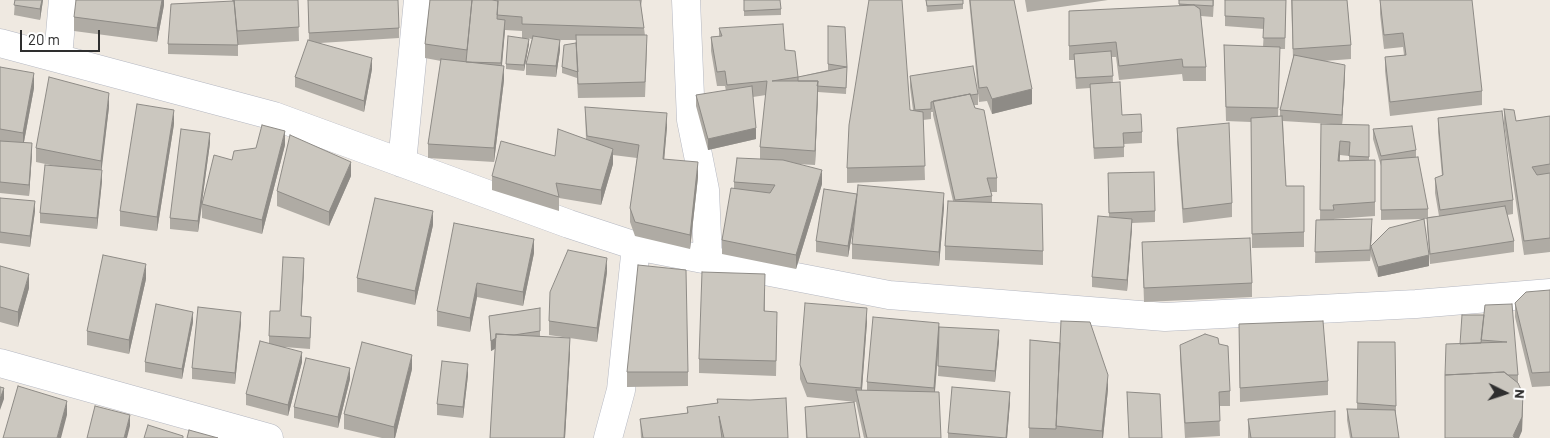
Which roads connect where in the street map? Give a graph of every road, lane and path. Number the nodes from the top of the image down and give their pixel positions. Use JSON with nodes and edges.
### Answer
{"nodes":[{"id":1,"x":62,"y":0,"type":"edge"},
{"id":2,"x":418,"y":0,"type":"edge"},
{"id":3,"x":686,"y":0,"type":"edge"},
{"id":4,"x":0,"y":42,"type":"edge"},
{"id":5,"x":58,"y":57,"type":"junction"},
{"id":6,"x":402,"y":163,"type":"junction"},
{"id":7,"x":636,"y":246,"type":"junction"},
{"id":8,"x":708,"y":260,"type":"junction"},
{"id":9,"x":1550,"y":293,"type":"edge"},
{"id":10,"x":0,"y":363,"type":"edge"},
{"id":11,"x":269,"y":438,"type":"edge"},
{"id":12,"x":608,"y":438,"type":"edge"}],
"edges":[{"from":1,"to":5,"type":"street"},
{"from":2,"to":6,"type":"street"},
{"from":3,"to":8,"type":"street"},
{"from":4,"to":5,"type":"street"},
{"from":5,"to":6,"type":"street"},
{"from":6,"to":7,"type":"street"},
{"from":7,"to":8,"type":"street"},
{"from":7,"to":12,"type":"street"},
{"from":8,"to":9,"type":"street"},
{"from":10,"to":11,"type":"street"}]}
